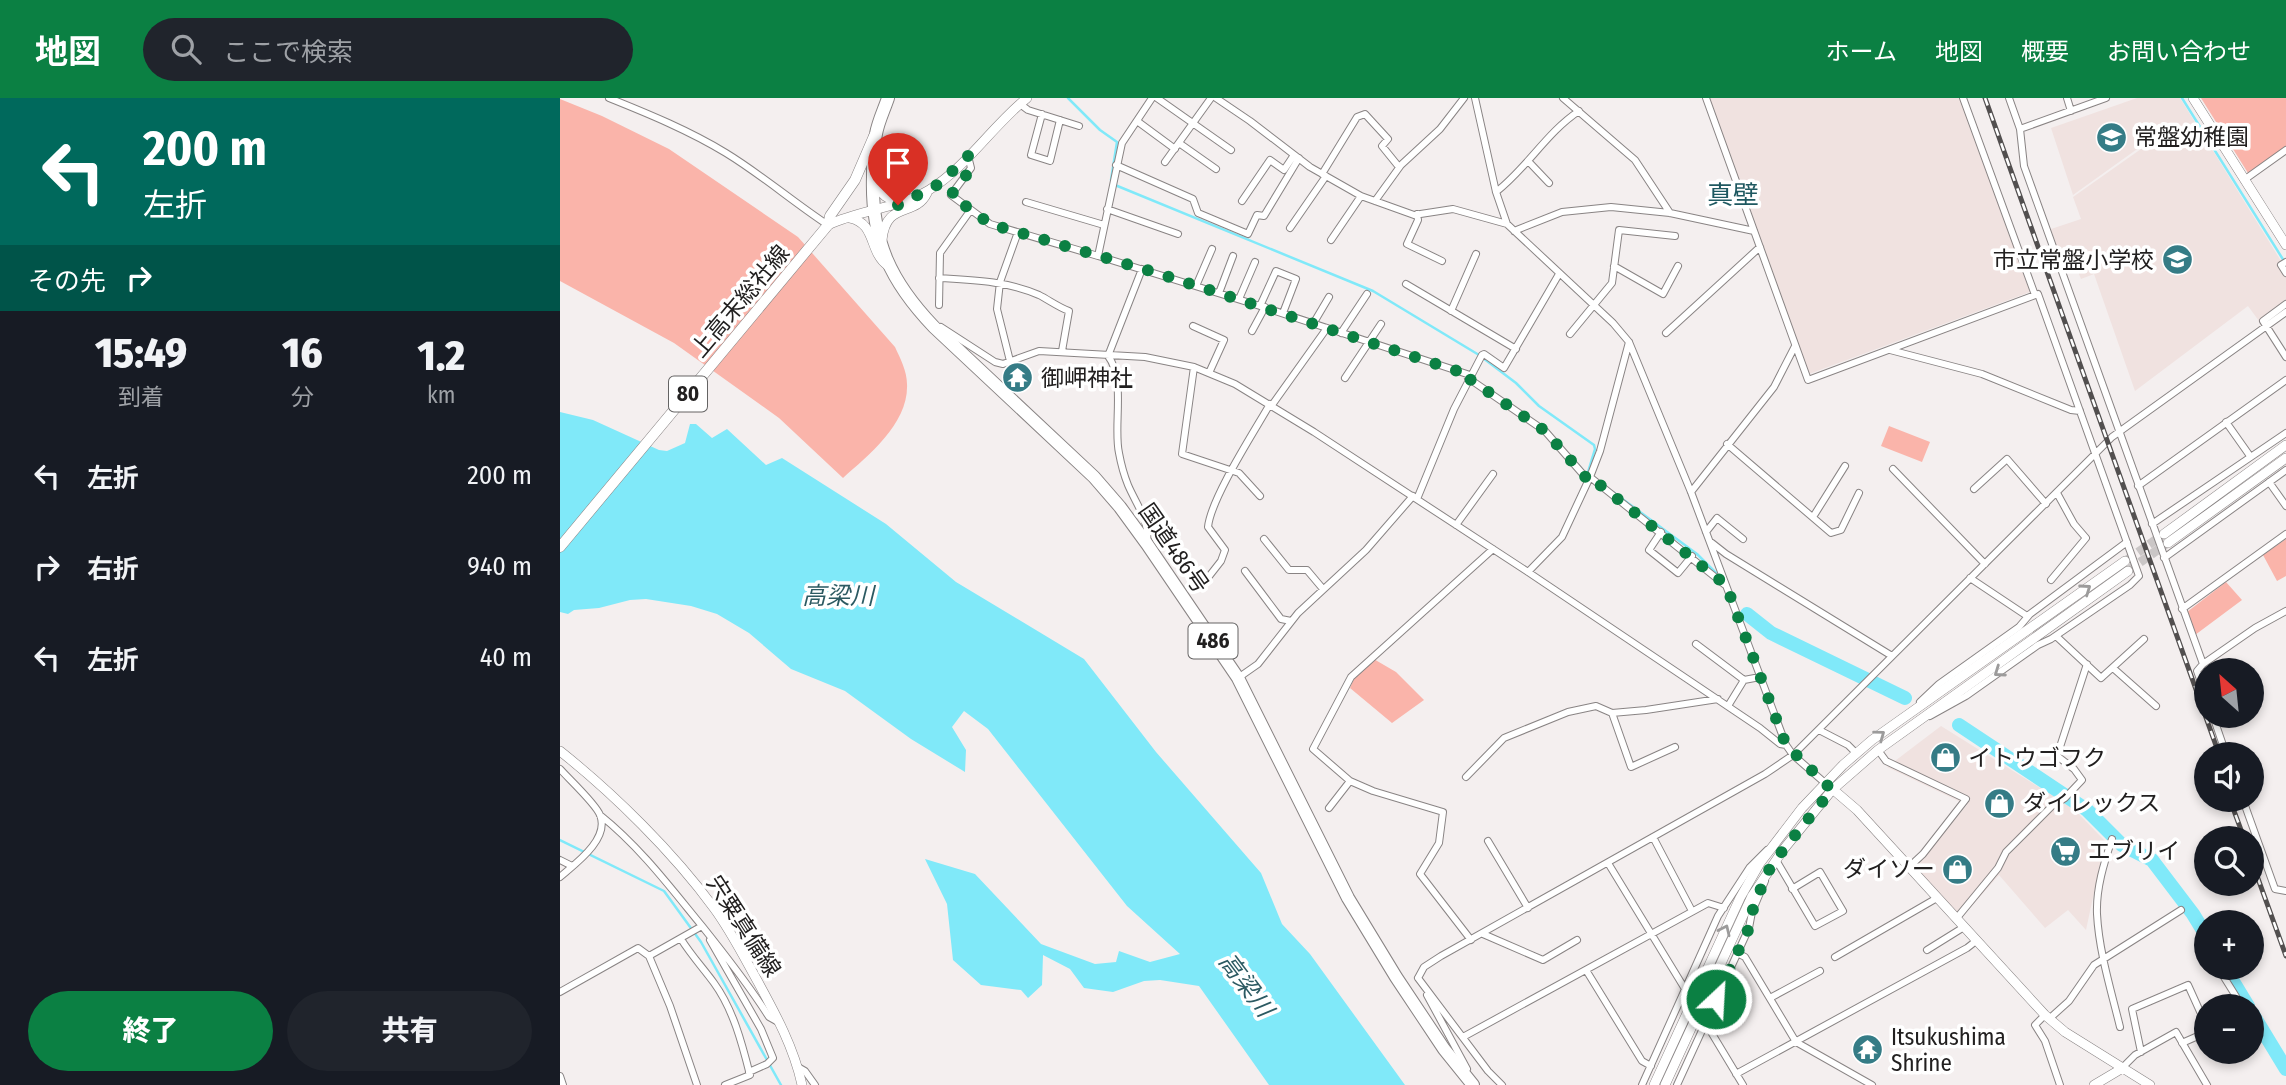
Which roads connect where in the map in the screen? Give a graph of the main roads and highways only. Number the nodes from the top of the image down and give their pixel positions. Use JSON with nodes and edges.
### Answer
{"nodes":[{"id":1,"x":888,"y":98,"type":"edge"},
{"id":2,"x":876,"y":133,"type":"junction"},
{"id":3,"x":560,"y":547,"type":"edge"},
{"id":4,"x":1474,"y":1085,"type":"edge"}],
"edges":[{"from":1,"to":2,"type":"highway","name":"国道486号","number":"486"},
{"from":2,"to":3,"type":"main road","name":"上高末総社線","number":"80"},
{"from":2,"to":4,"type":"highway","name":"国道486号","number":"486"}]}
